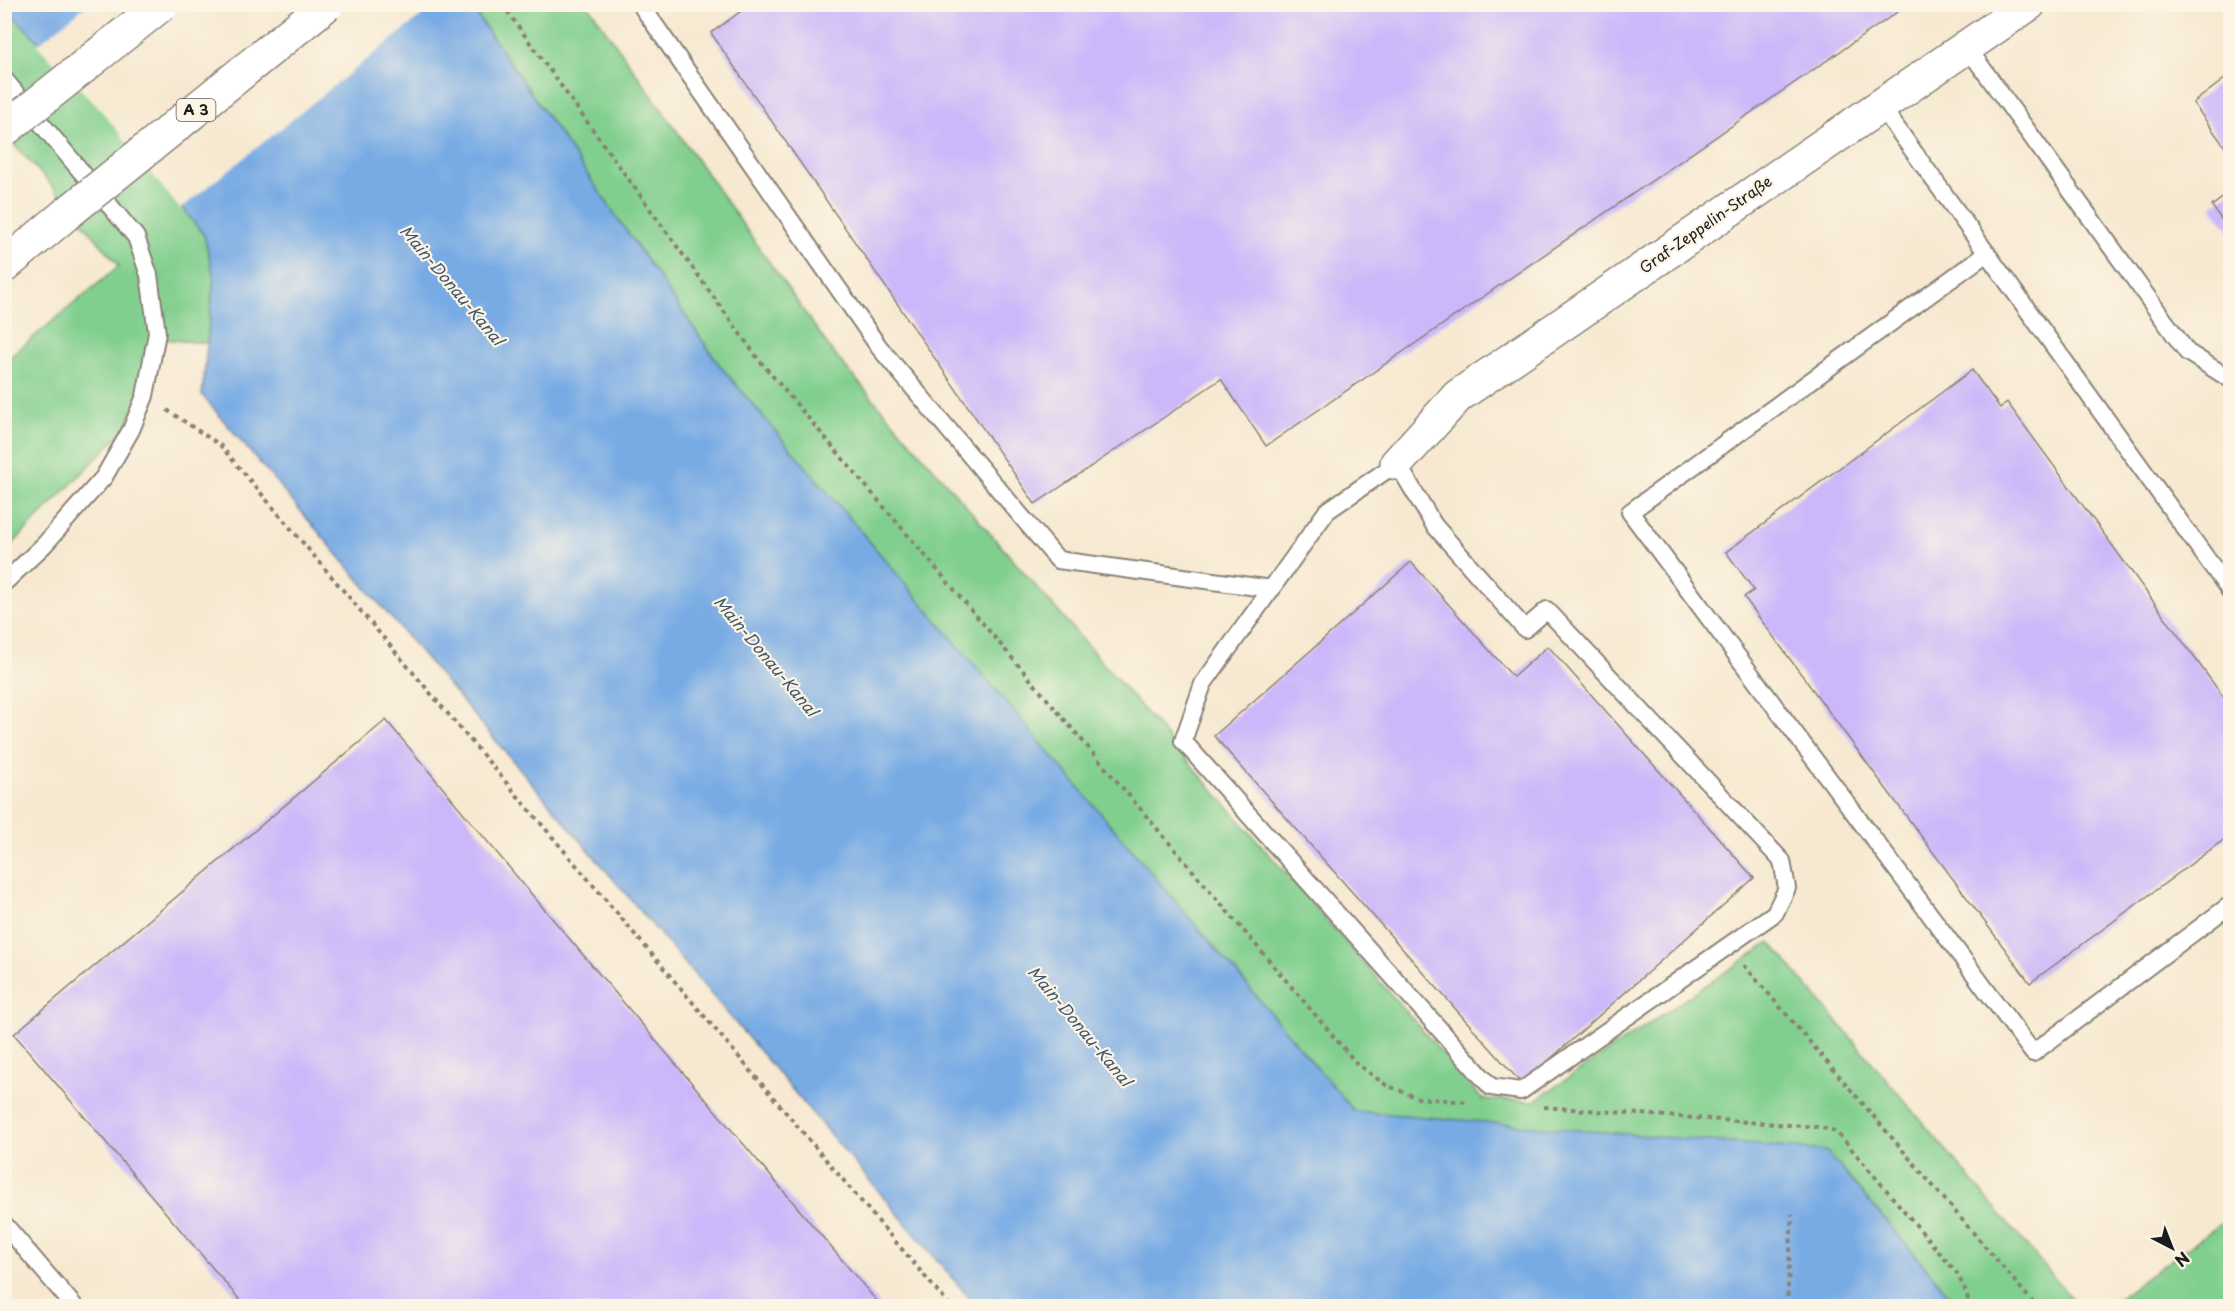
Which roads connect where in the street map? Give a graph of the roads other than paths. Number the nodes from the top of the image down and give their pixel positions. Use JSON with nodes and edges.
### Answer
{"nodes":[{"id":1,"x":162,"y":4,"type":"edge"},
{"id":2,"x":327,"y":4,"type":"edge"},
{"id":3,"x":647,"y":4,"type":"edge"},
{"id":4,"x":2029,"y":4,"type":"edge"},
{"id":5,"x":1967,"y":47,"type":"junction"},
{"id":6,"x":4,"y":79,"type":"edge"},
{"id":7,"x":1880,"y":105,"type":"junction"},
{"id":8,"x":4,"y":130,"type":"edge"},
{"id":9,"x":1987,"y":253,"type":"junction"},
{"id":10,"x":4,"y":266,"type":"edge"},
{"id":11,"x":2230,"y":379,"type":"edge"},
{"id":12,"x":1396,"y":463,"type":"junction"},
{"id":13,"x":4,"y":583,"type":"edge"},
{"id":14,"x":1272,"y":589,"type":"junction"},
{"id":15,"x":2230,"y":591,"type":"edge"},
{"id":16,"x":2230,"y":905,"type":"edge"},
{"id":17,"x":4,"y":1224,"type":"edge"},
{"id":18,"x":74,"y":1306,"type":"edge"}],
"edges":[{"from":1,"to":8,"type":"main road","bridge":true},
{"from":2,"to":10,"type":"main road","number":"A 3","bridge":true},
{"from":3,"to":14,"type":"lane"},
{"from":4,"to":5,"type":"main road","name":"Graf-Zeppelin-Straße"},
{"from":5,"to":7,"type":"main road","name":"Graf-Zeppelin-Straße"},
{"from":5,"to":11,"type":"lane"},
{"from":6,"to":13,"type":"lane"},
{"from":7,"to":9,"type":"lane"},
{"from":7,"to":12,"type":"main road","name":"Graf-Zeppelin-Straße"},
{"from":9,"to":15,"type":"lane"},
{"from":9,"to":16,"type":"lane"},
{"from":12,"to":14,"type":"lane"},
{"from":12,"to":14,"type":"lane"},
{"from":17,"to":18,"type":"lane"}]}
